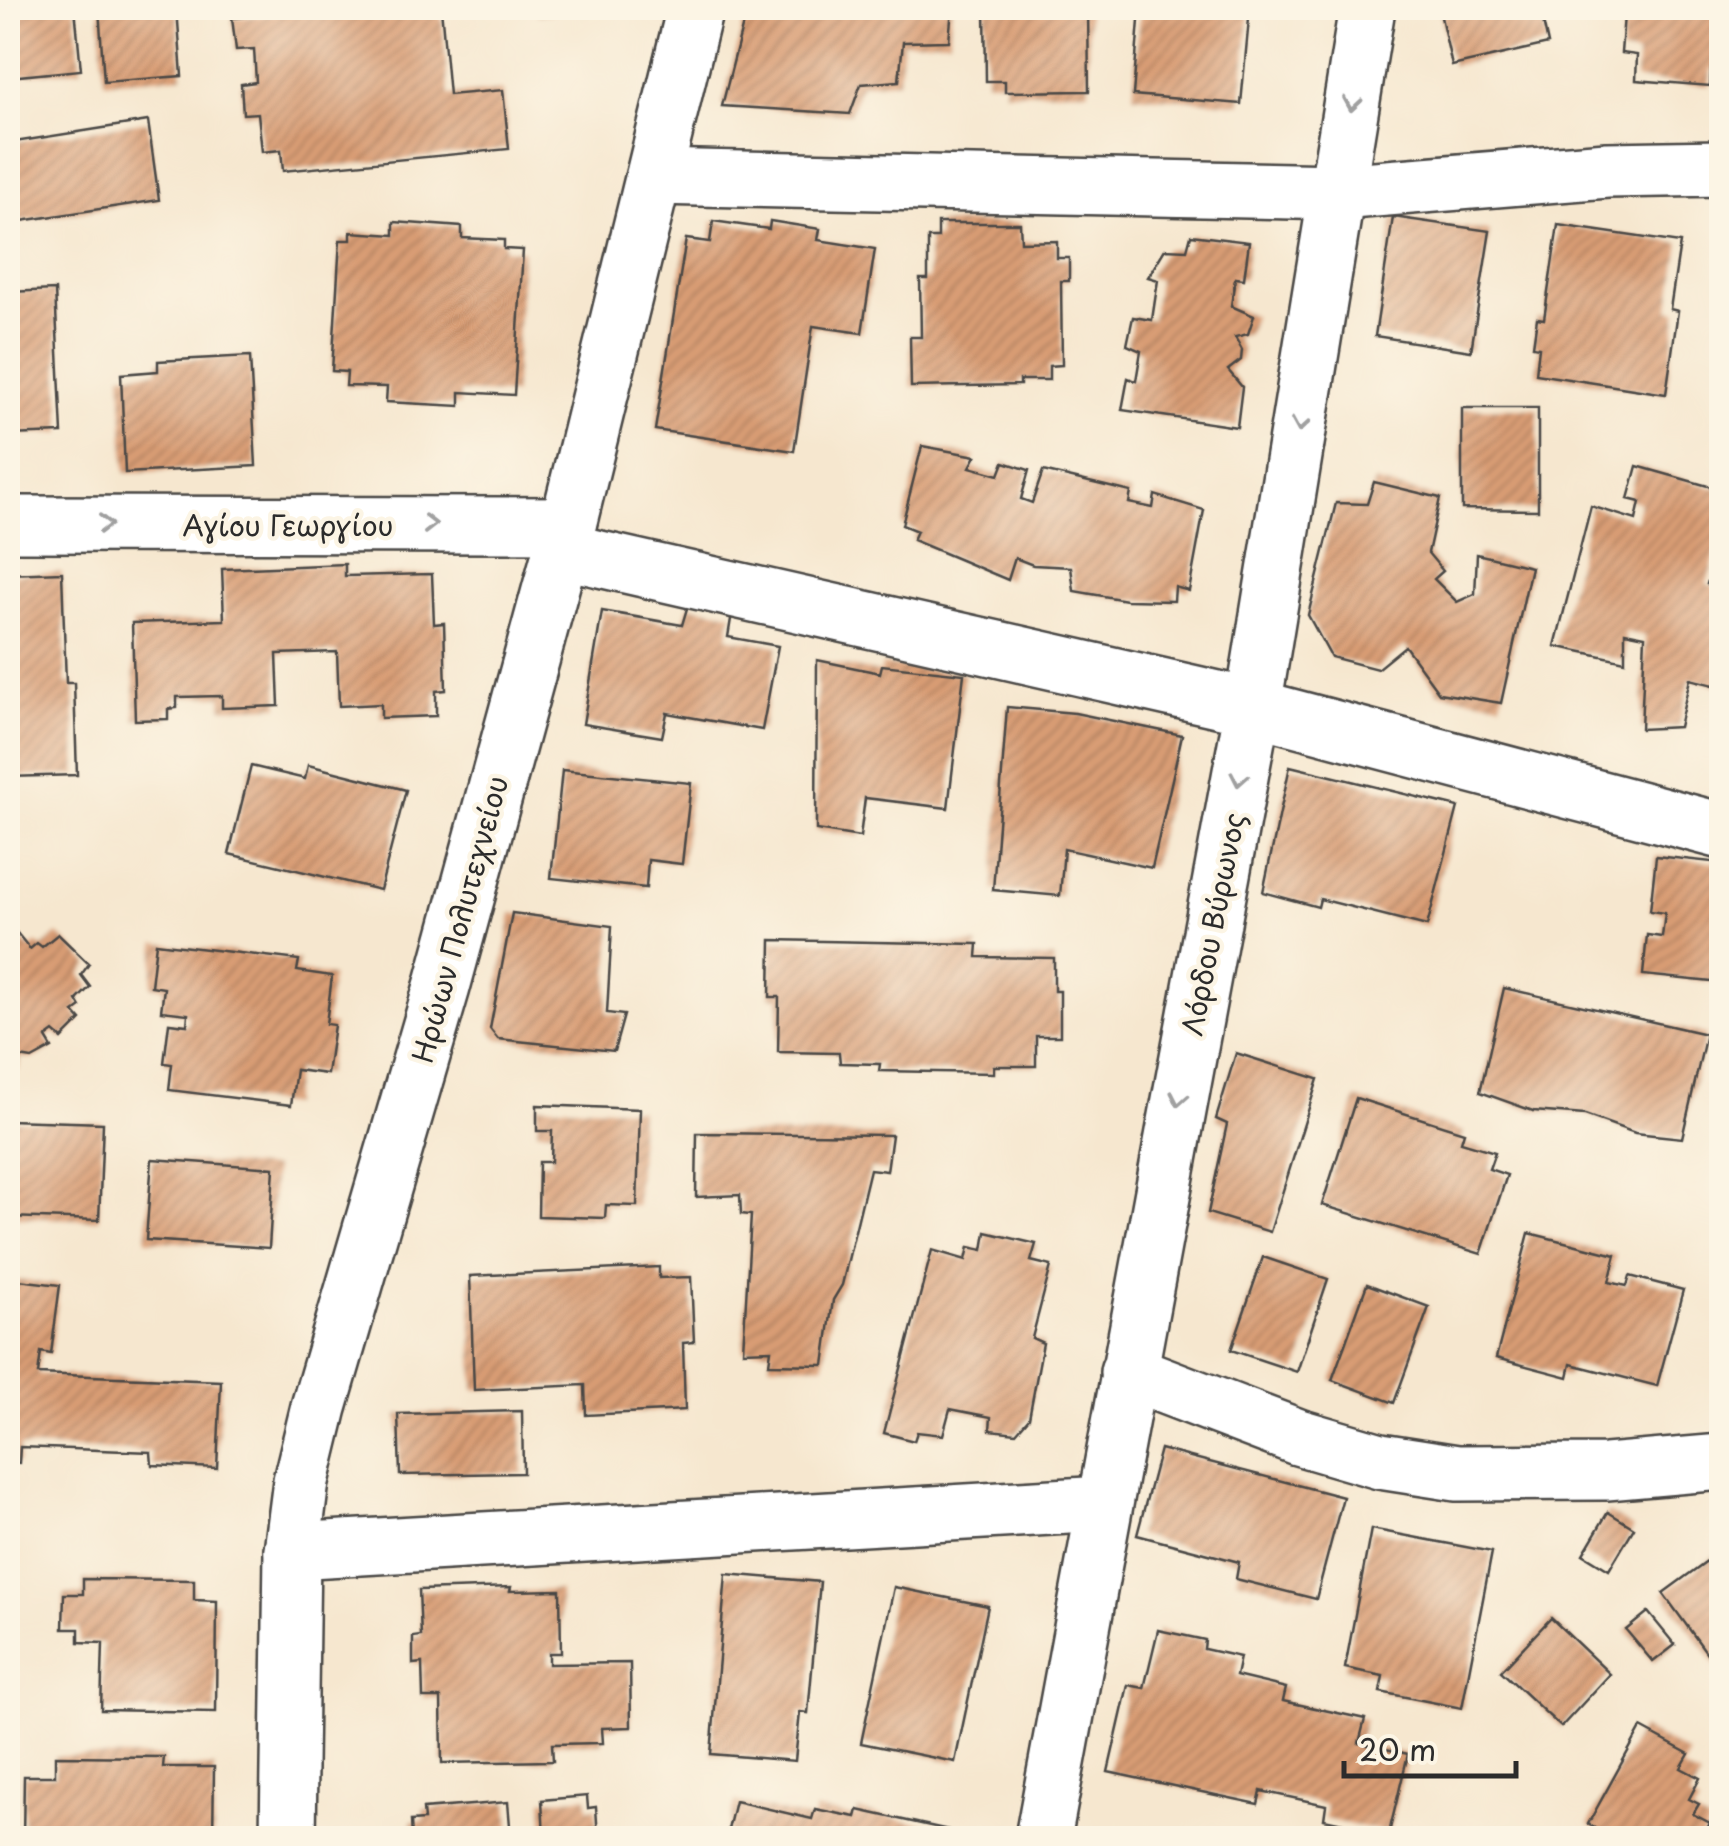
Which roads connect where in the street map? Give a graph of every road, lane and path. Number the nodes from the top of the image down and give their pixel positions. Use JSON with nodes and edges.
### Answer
{"nodes":[{"id":1,"x":695,"y":8,"type":"edge"},
{"id":2,"x":1367,"y":8,"type":"edge"},
{"id":3,"x":1722,"y":168,"type":"edge"},
{"id":4,"x":654,"y":176,"type":"junction"},
{"id":5,"x":1338,"y":192,"type":"junction"},
{"id":6,"x":8,"y":524,"type":"edge"},
{"id":7,"x":564,"y":538,"type":"junction"},
{"id":8,"x":1253,"y":707,"type":"junction"},
{"id":9,"x":1722,"y":831,"type":"edge"},
{"id":10,"x":1128,"y":1372,"type":"junction"},
{"id":11,"x":1722,"y":1462,"type":"edge"},
{"id":12,"x":1104,"y":1504,"type":"junction"},
{"id":13,"x":292,"y":1551,"type":"junction"},
{"id":14,"x":288,"y":1838,"type":"edge"},
{"id":15,"x":1044,"y":1838,"type":"edge"}],
"edges":[{"from":1,"to":4,"type":"street","name":"Ηρώων Πολυτεχνείου"},
{"from":2,"to":5,"type":"street","name":"Λόρδου Βύρωνος","one_way":true},
{"from":3,"to":5,"type":"street"},
{"from":4,"to":5,"type":"street"},
{"from":4,"to":7,"type":"street","name":"Ηρώων Πολυτεχνείου"},
{"from":5,"to":8,"type":"street","name":"Λόρδου Βύρωνος","one_way":true},
{"from":6,"to":7,"type":"street","name":"Αγίου Γεωργίου","one_way":true},
{"from":7,"to":8,"type":"street","name":"Αγίου Γεωργίου"},
{"from":7,"to":13,"type":"street","name":"Ηρώων Πολυτεχνείου"},
{"from":8,"to":9,"type":"street","name":"Αγίου Γεωργίου"},
{"from":8,"to":10,"type":"street","name":"Λόρδου Βύρωνος","one_way":true},
{"from":10,"to":11,"type":"street"},
{"from":10,"to":12,"type":"street","name":"Λόρδου Βύρωνος"},
{"from":12,"to":13,"type":"street"},
{"from":12,"to":15,"type":"street","name":"Λόρδου Βύρωνος"},
{"from":13,"to":14,"type":"street","name":"Ηρώων Πολυτεχνείου"}]}
